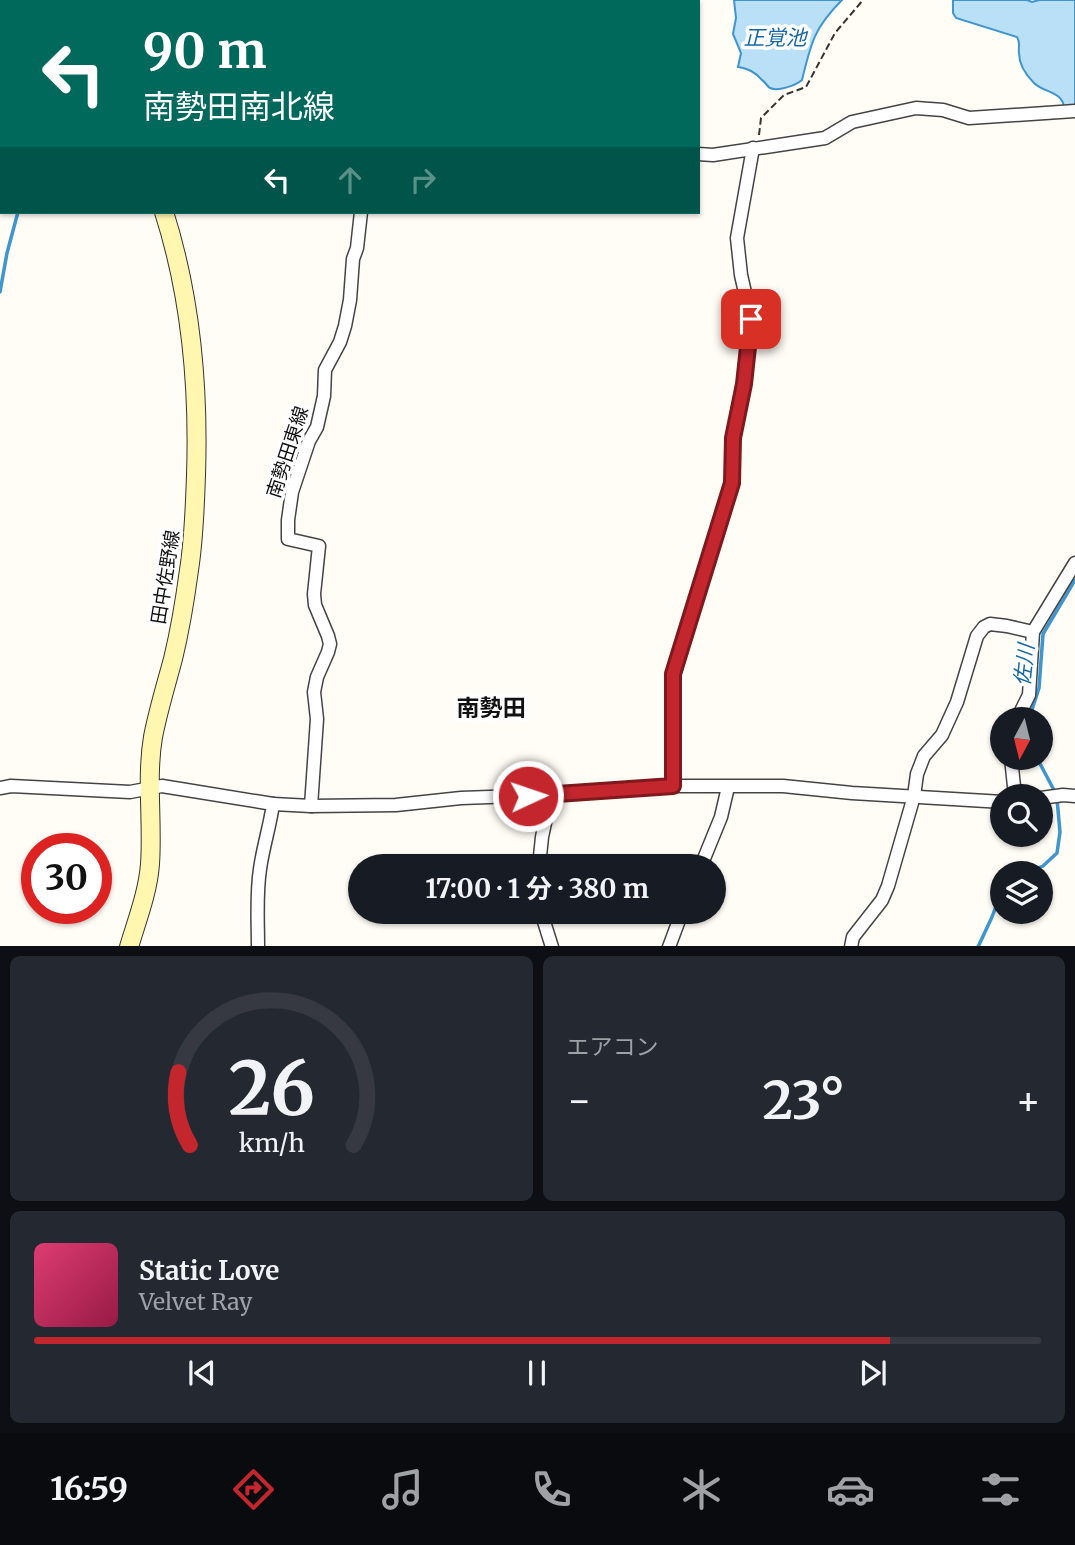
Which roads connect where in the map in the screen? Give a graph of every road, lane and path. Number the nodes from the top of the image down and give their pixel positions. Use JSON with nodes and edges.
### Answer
{"nodes":[{"id":1,"x":863,"y":0,"type":"edge"},
{"id":2,"x":1075,"y":111,"type":"edge"},
{"id":3,"x":753,"y":148,"type":"junction"},
{"id":4,"x":700,"y":154,"type":"edge"},
{"id":5,"x":165,"y":214,"type":"edge"},
{"id":6,"x":361,"y":214,"type":"edge"},
{"id":7,"x":1075,"y":565,"type":"edge"},
{"id":8,"x":1033,"y":632,"type":"junction"},
{"id":9,"x":1023,"y":707,"type":"edge"},
{"id":10,"x":673,"y":786,"type":"junction"},
{"id":11,"x":149,"y":787,"type":"junction"},
{"id":12,"x":728,"y":787,"type":"junction"},
{"id":13,"x":0,"y":788,"type":"edge"},
{"id":14,"x":551,"y":795,"type":"junction"},
{"id":15,"x":914,"y":796,"type":"junction"},
{"id":16,"x":990,"y":801,"type":"edge"},
{"id":17,"x":273,"y":804,"type":"junction"},
{"id":18,"x":311,"y":806,"type":"junction"},
{"id":19,"x":540,"y":854,"type":"edge"},
{"id":20,"x":706,"y":854,"type":"edge"},
{"id":21,"x":546,"y":924,"type":"edge"},
{"id":22,"x":678,"y":924,"type":"edge"},
{"id":23,"x":129,"y":946,"type":"edge"},
{"id":24,"x":258,"y":946,"type":"edge"},
{"id":25,"x":552,"y":946,"type":"edge"},
{"id":26,"x":669,"y":946,"type":"edge"},
{"id":27,"x":851,"y":946,"type":"edge"}],
"edges":[{"from":1,"to":3,"type":"path"},
{"from":2,"to":3,"type":"street"},
{"from":3,"to":4,"type":"street"},
{"from":3,"to":10,"type":"street"},
{"from":5,"to":11,"type":"street","name":"田中佐野線"},
{"from":6,"to":18,"type":"street","name":"南勢田東線"},
{"from":7,"to":8,"type":"street"},
{"from":8,"to":9,"type":"street"},
{"from":8,"to":15,"type":"street"},
{"from":10,"to":12,"type":"street"},
{"from":10,"to":14,"type":"street"},
{"from":11,"to":13,"type":"street"},
{"from":11,"to":17,"type":"street"},
{"from":11,"to":23,"type":"street","name":"田中佐野線"},
{"from":12,"to":15,"type":"street"},
{"from":12,"to":20,"type":"street"},
{"from":14,"to":18,"type":"street"},
{"from":14,"to":19,"type":"street"},
{"from":15,"to":16,"type":"street"},
{"from":15,"to":27,"type":"street"},
{"from":17,"to":18,"type":"street"},
{"from":17,"to":24,"type":"street"},
{"from":21,"to":25,"type":"street"},
{"from":22,"to":26,"type":"street"}]}
